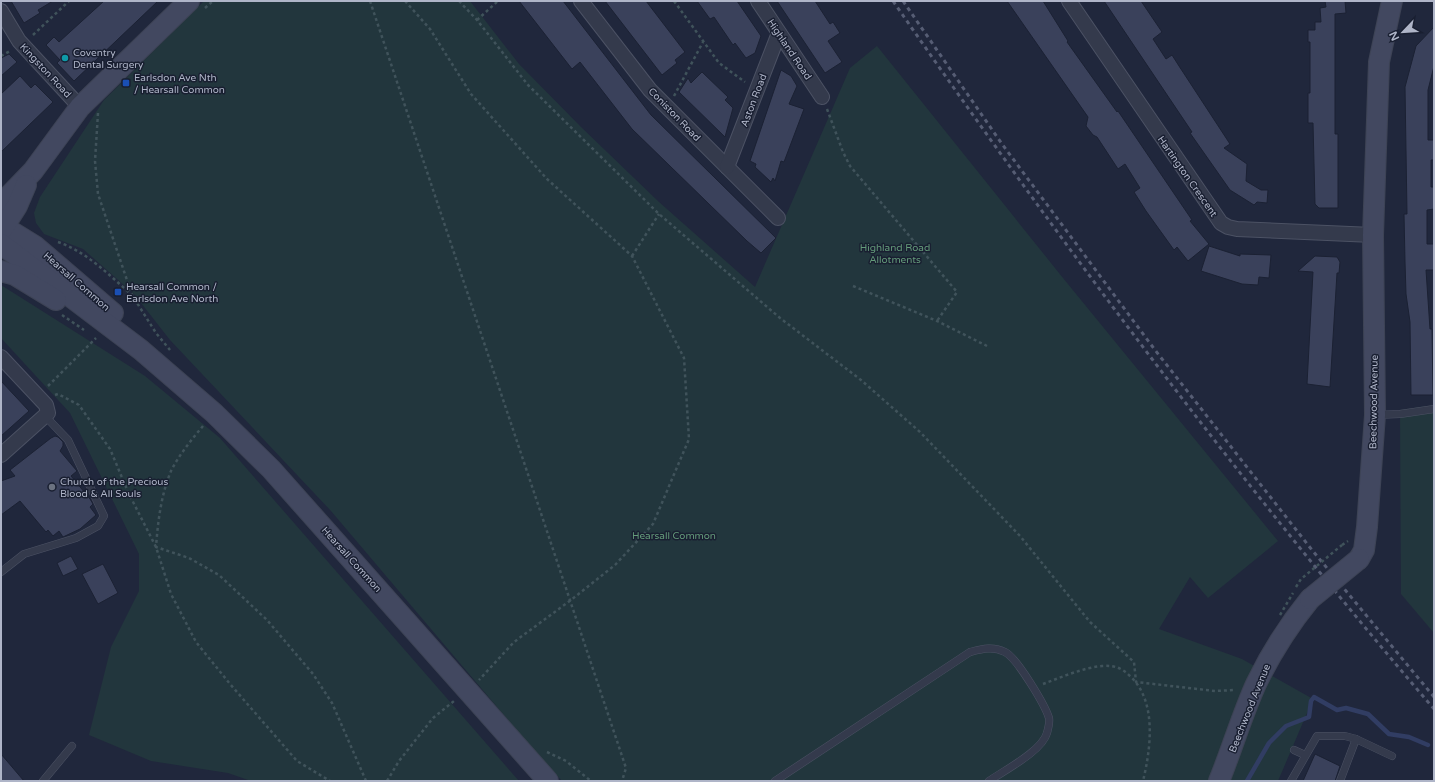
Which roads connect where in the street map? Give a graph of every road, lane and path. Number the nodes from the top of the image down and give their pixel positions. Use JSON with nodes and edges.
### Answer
{"nodes":[{"id":1,"x":69,"y":1,"type":"edge"},
{"id":2,"x":189,"y":1,"type":"edge"},
{"id":3,"x":370,"y":1,"type":"edge"},
{"id":4,"x":405,"y":1,"type":"edge"},
{"id":5,"x":459,"y":1,"type":"edge"},
{"id":6,"x":498,"y":1,"type":"edge"},
{"id":7,"x":581,"y":1,"type":"edge"},
{"id":8,"x":674,"y":1,"type":"edge"},
{"id":9,"x":758,"y":1,"type":"edge"},
{"id":10,"x":1069,"y":1,"type":"edge"},
{"id":11,"x":1392,"y":1,"type":"edge"},
{"id":12,"x":1,"y":12,"type":"edge"},
{"id":13,"x":477,"y":20,"type":"junction"},
{"id":14,"x":779,"y":33,"type":"junction"},
{"id":15,"x":19,"y":41,"type":"junction"},
{"id":16,"x":703,"y":42,"type":"junction"},
{"id":17,"x":757,"y":91,"type":"junction"},
{"id":18,"x":822,"y":97,"type":"joint"},
{"id":19,"x":668,"y":108,"type":"junction"},
{"id":20,"x":87,"y":111,"type":"junction"},
{"id":21,"x":727,"y":167,"type":"junction"},
{"id":22,"x":33,"y":171,"type":"junction"},
{"id":23,"x":1,"y":204,"type":"edge"},
{"id":24,"x":659,"y":214,"type":"junction"},
{"id":25,"x":778,"y":218,"type":"dead end"},
{"id":26,"x":2,"y":231,"type":"edge"},
{"id":27,"x":1373,"y":235,"type":"junction"},
{"id":28,"x":56,"y":241,"type":"dead end"},
{"id":29,"x":632,"y":256,"type":"junction"},
{"id":30,"x":1,"y":271,"type":"edge"},
{"id":31,"x":854,"y":286,"type":"dead end"},
{"id":32,"x":61,"y":314,"type":"dead end"},
{"id":33,"x":937,"y":321,"type":"junction"},
{"id":34,"x":110,"y":337,"type":"junction"},
{"id":35,"x":96,"y":338,"type":"junction"},
{"id":36,"x":987,"y":346,"type":"dead end"},
{"id":37,"x":141,"y":350,"type":"junction"},
{"id":38,"x":1,"y":357,"type":"edge"},
{"id":39,"x":38,"y":396,"type":"junction"},
{"id":40,"x":1434,"y":409,"type":"edge"},
{"id":41,"x":214,"y":413,"type":"junction"},
{"id":42,"x":46,"y":415,"type":"junction"},
{"id":43,"x":1375,"y":415,"type":"junction"},
{"id":44,"x":1,"y":455,"type":"edge"},
{"id":45,"x":156,"y":547,"type":"junction"},
{"id":46,"x":1,"y":572,"type":"edge"},
{"id":47,"x":571,"y":600,"type":"junction"},
{"id":48,"x":1136,"y":682,"type":"junction"},
{"id":49,"x":1033,"y":688,"type":"junction"},
{"id":50,"x":469,"y":690,"type":"junction"},
{"id":51,"x":1254,"y":690,"type":"junction"},
{"id":52,"x":1356,"y":739,"type":"junction"},
{"id":53,"x":72,"y":746,"type":"dead end"},
{"id":54,"x":1294,"y":750,"type":"dead end"},
{"id":55,"x":1305,"y":755,"type":"junction"},
{"id":56,"x":1392,"y":756,"type":"dead end"},
{"id":57,"x":43,"y":781,"type":"edge"},
{"id":58,"x":330,"y":781,"type":"edge"},
{"id":59,"x":366,"y":781,"type":"edge"},
{"id":60,"x":387,"y":781,"type":"edge"},
{"id":61,"x":548,"y":781,"type":"edge"},
{"id":62,"x":622,"y":781,"type":"edge"},
{"id":63,"x":775,"y":781,"type":"edge"},
{"id":64,"x":989,"y":781,"type":"edge"},
{"id":65,"x":1143,"y":781,"type":"edge"},
{"id":66,"x":1219,"y":781,"type":"edge"},
{"id":67,"x":1291,"y":781,"type":"edge"},
{"id":68,"x":1340,"y":781,"type":"edge"}],
"edges":[{"from":1,"to":15,"type":"path"},
{"from":2,"to":20,"type":"main road"},
{"from":3,"to":47,"type":"path"},
{"from":4,"to":29,"type":"path"},
{"from":5,"to":13,"type":"path"},
{"from":6,"to":13,"type":"path"},
{"from":7,"to":19,"type":"street","name":"Coniston Road"},
{"from":8,"to":16,"type":"path"},
{"from":9,"to":14,"type":"street","name":"Highland Road"},
{"from":10,"to":27,"type":"street","name":"Hartington Crescent"},
{"from":11,"to":27,"type":"main road","name":"Beechwood Avenue"},
{"from":12,"to":15,"type":"street","name":"Kingston Road"},
{"from":13,"to":24,"type":"path"},
{"from":14,"to":17,"type":"street","name":"Aston Road"},
{"from":14,"to":18,"type":"street","name":"Highland Road"},
{"from":15,"to":20,"type":"street","name":"Kingston Road"},
{"from":16,"to":17,"type":"path"},
{"from":16,"to":19,"type":"path"},
{"from":17,"to":21,"type":"street","name":"Aston Road"},
{"from":18,"to":33,"type":"path"},
{"from":19,"to":21,"type":"street","name":"Coniston Road"},
{"from":20,"to":22,"type":"main road"},
{"from":20,"to":28,"type":"path"},
{"from":21,"to":25,"type":"street","name":"Coniston Road"},
{"from":22,"to":23,"type":"main road"},
{"from":22,"to":26,"type":"main road"},
{"from":24,"to":29,"type":"path"},
{"from":24,"to":48,"type":"path"},
{"from":26,"to":34,"type":"main road","name":"Hearsall Common"},
{"from":26,"to":37,"type":"main road","name":"Hearsall Common"},
{"from":27,"to":43,"type":"main road","name":"Beechwood Avenue"},
{"from":29,"to":47,"type":"path"},
{"from":30,"to":34,"type":"main road"},
{"from":31,"to":33,"type":"path"},
{"from":32,"to":35,"type":"path"},
{"from":33,"to":36,"type":"path"},
{"from":34,"to":35,"type":"path"},
{"from":34,"to":37,"type":"main road","name":"Hearsall Common"},
{"from":35,"to":39,"type":"path"},
{"from":37,"to":41,"type":"main road","name":"Hearsall Common"},
{"from":38,"to":39,"type":"street"},
{"from":39,"to":42,"type":"street"},
{"from":39,"to":45,"type":"path"},
{"from":40,"to":43,"type":"lane"},
{"from":41,"to":45,"type":"path"},
{"from":41,"to":50,"type":"main road","name":"Hearsall Common"},
{"from":42,"to":44,"type":"street"},
{"from":42,"to":46,"type":"lane"},
{"from":43,"to":51,"type":"main road","name":"Beechwood Avenue","bridge":true},
{"from":45,"to":58,"type":"path"},
{"from":45,"to":59,"type":"path"},
{"from":47,"to":50,"type":"path"},
{"from":47,"to":62,"type":"path"},
{"from":48,"to":49,"type":"path"},
{"from":48,"to":51,"type":"path"},
{"from":48,"to":65,"type":"path"},
{"from":49,"to":63,"type":"lane"},
{"from":49,"to":64,"type":"lane"},
{"from":50,"to":60,"type":"path"},
{"from":50,"to":61,"type":"main road","name":"Hearsall Common"},
{"from":51,"to":66,"type":"main road","name":"Beechwood Avenue"},
{"from":52,"to":55,"type":"lane"},
{"from":52,"to":56,"type":"lane"},
{"from":52,"to":68,"type":"lane"},
{"from":53,"to":57,"type":"lane"},
{"from":54,"to":55,"type":"lane"},
{"from":55,"to":67,"type":"lane"}]}
